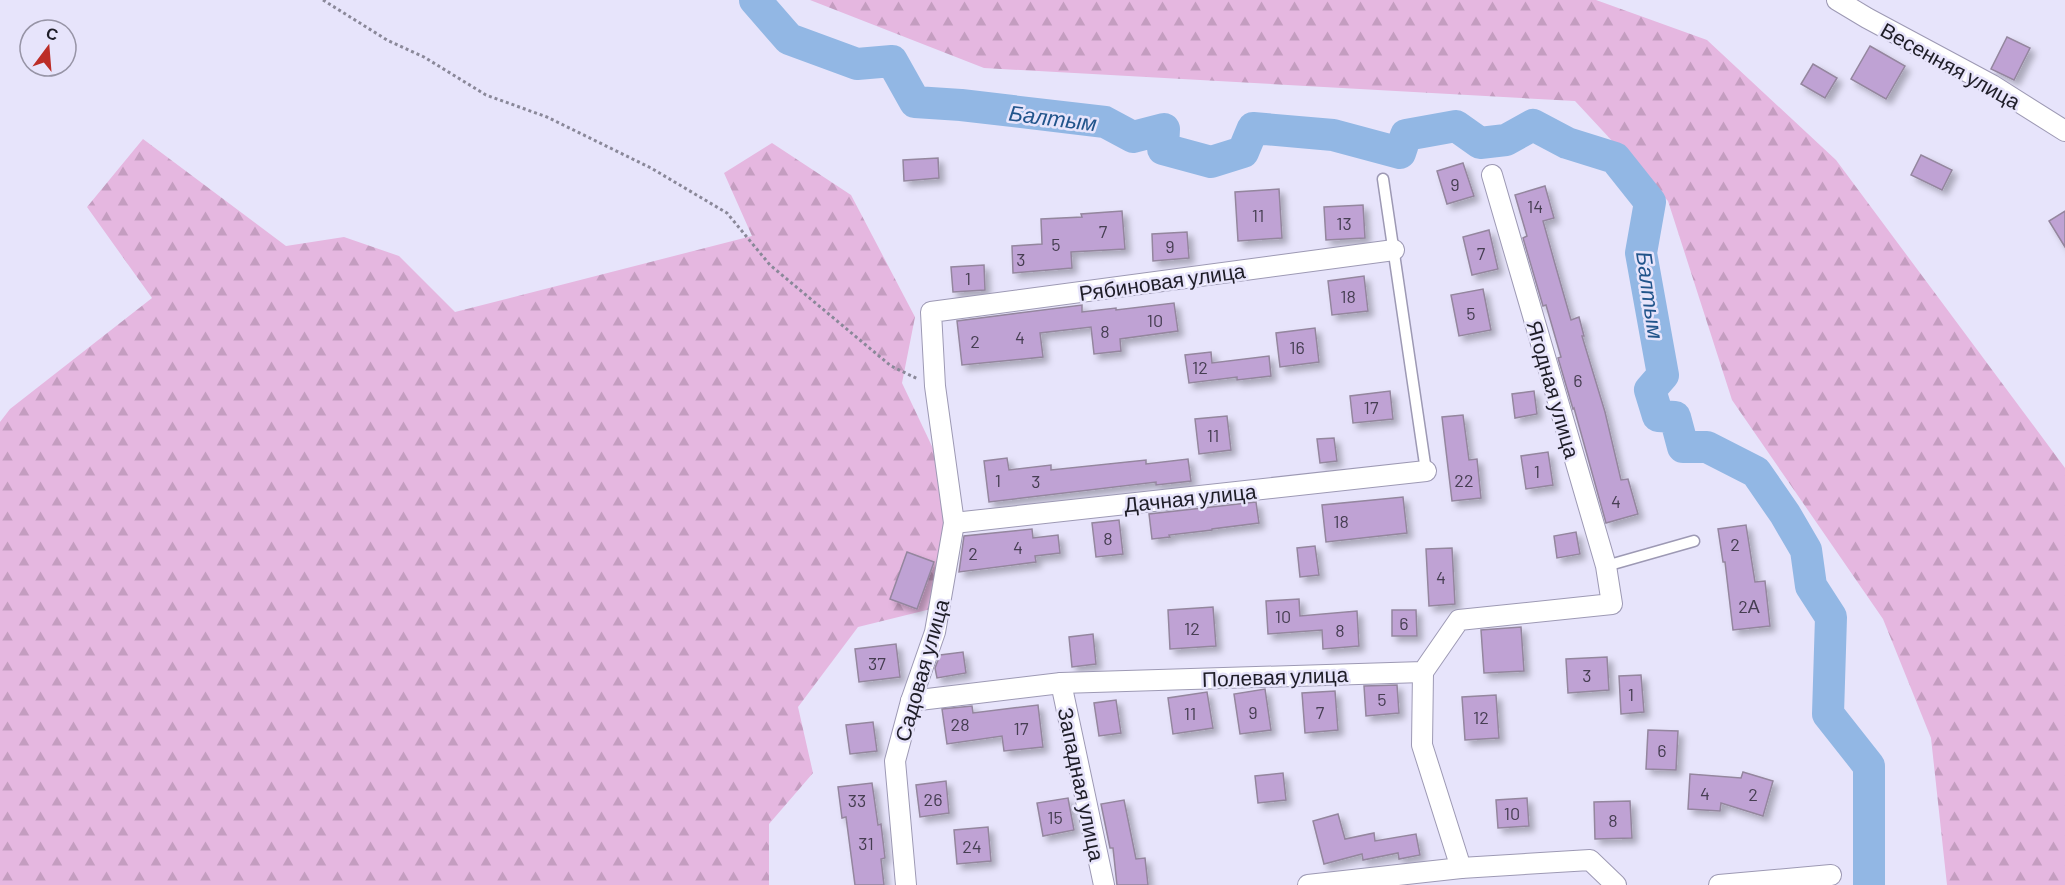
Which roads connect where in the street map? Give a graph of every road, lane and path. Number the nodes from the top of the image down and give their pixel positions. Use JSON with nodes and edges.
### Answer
{"nodes":[{"id":1,"x":324,"y":0,"type":"edge"},
{"id":2,"x":1837,"y":0,"type":"edge"},
{"id":3,"x":2065,"y":131,"type":"edge"},
{"id":4,"x":1492,"y":175,"type":"dead end"},
{"id":5,"x":1383,"y":179,"type":"dead end"},
{"id":6,"x":1394,"y":250,"type":"junction"},
{"id":7,"x":931,"y":312,"type":"joint"},
{"id":8,"x":935,"y":386,"type":"junction"},
{"id":9,"x":1426,"y":471,"type":"joint"},
{"id":10,"x":954,"y":523,"type":"junction"},
{"id":11,"x":1694,"y":541,"type":"dead end"},
{"id":12,"x":1606,"y":566,"type":"junction"},
{"id":13,"x":1423,"y":672,"type":"junction"},
{"id":14,"x":1060,"y":683,"type":"junction"},
{"id":15,"x":911,"y":701,"type":"junction"},
{"id":16,"x":1461,"y":868,"type":"junction"},
{"id":17,"x":1831,"y":875,"type":"dead end"},
{"id":18,"x":906,"y":885,"type":"edge"},
{"id":19,"x":1104,"y":885,"type":"edge"},
{"id":20,"x":1308,"y":885,"type":"edge"},
{"id":21,"x":1616,"y":885,"type":"edge"},
{"id":22,"x":1719,"y":885,"type":"edge"}],
"edges":[{"from":1,"to":8,"type":"path"},
{"from":2,"to":3,"type":"street","name":"Весенняя улица"},
{"from":4,"to":12,"type":"street","name":"Ягодная улица"},
{"from":5,"to":6,"type":"lane"},
{"from":6,"to":7,"type":"street","name":"Рябиновая улица"},
{"from":6,"to":9,"type":"lane"},
{"from":7,"to":8,"type":"street","name":"Садовая улица"},
{"from":8,"to":10,"type":"street","name":"Садовая улица"},
{"from":9,"to":10,"type":"street","name":"Дачная улица"},
{"from":10,"to":15,"type":"street","name":"Садовая улица"},
{"from":11,"to":12,"type":"lane"},
{"from":12,"to":13,"type":"street","name":"Ягодная улица"},
{"from":13,"to":14,"type":"street","name":"Полевая улица"},
{"from":13,"to":16,"type":"street"},
{"from":14,"to":15,"type":"street","name":"Полевая улица"},
{"from":14,"to":19,"type":"street","name":"Западная улица"},
{"from":15,"to":18,"type":"street","name":"Садовая улица"},
{"from":16,"to":20,"type":"street"},
{"from":16,"to":21,"type":"street"},
{"from":17,"to":22,"type":"street"}]}
